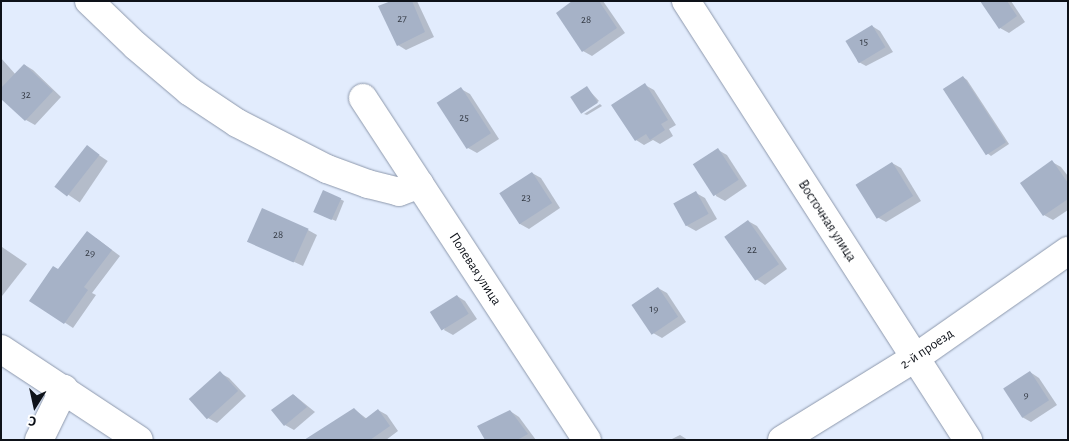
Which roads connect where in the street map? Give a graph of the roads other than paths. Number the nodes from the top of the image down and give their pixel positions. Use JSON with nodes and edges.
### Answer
{"nodes":[{"id":1,"x":88,"y":1,"type":"edge"},
{"id":2,"x":686,"y":1,"type":"edge"},
{"id":3,"x":363,"y":98,"type":"dead end"},
{"id":4,"x":420,"y":184,"type":"junction"},
{"id":5,"x":1068,"y":251,"type":"edge"},
{"id":6,"x":1,"y":349,"type":"edge"},
{"id":7,"x":915,"y":358,"type":"junction"},
{"id":8,"x":64,"y":389,"type":"junction"},
{"id":9,"x":39,"y":440,"type":"edge"},
{"id":10,"x":139,"y":440,"type":"edge"},
{"id":11,"x":587,"y":440,"type":"edge"},
{"id":12,"x":782,"y":440,"type":"edge"},
{"id":13,"x":968,"y":440,"type":"edge"}],
"edges":[{"from":1,"to":4,"type":"street"},
{"from":2,"to":7,"type":"street","name":"Восточная улица"},
{"from":3,"to":4,"type":"street","name":"Полевая улица"},
{"from":4,"to":11,"type":"street","name":"Полевая улица"},
{"from":5,"to":7,"type":"street","name":"2-й проезд"},
{"from":6,"to":8,"type":"street"},
{"from":7,"to":12,"type":"street","name":"2-й проезд"},
{"from":7,"to":13,"type":"street","name":"Восточная улица"},
{"from":8,"to":9,"type":"street"},
{"from":8,"to":10,"type":"street"}]}
